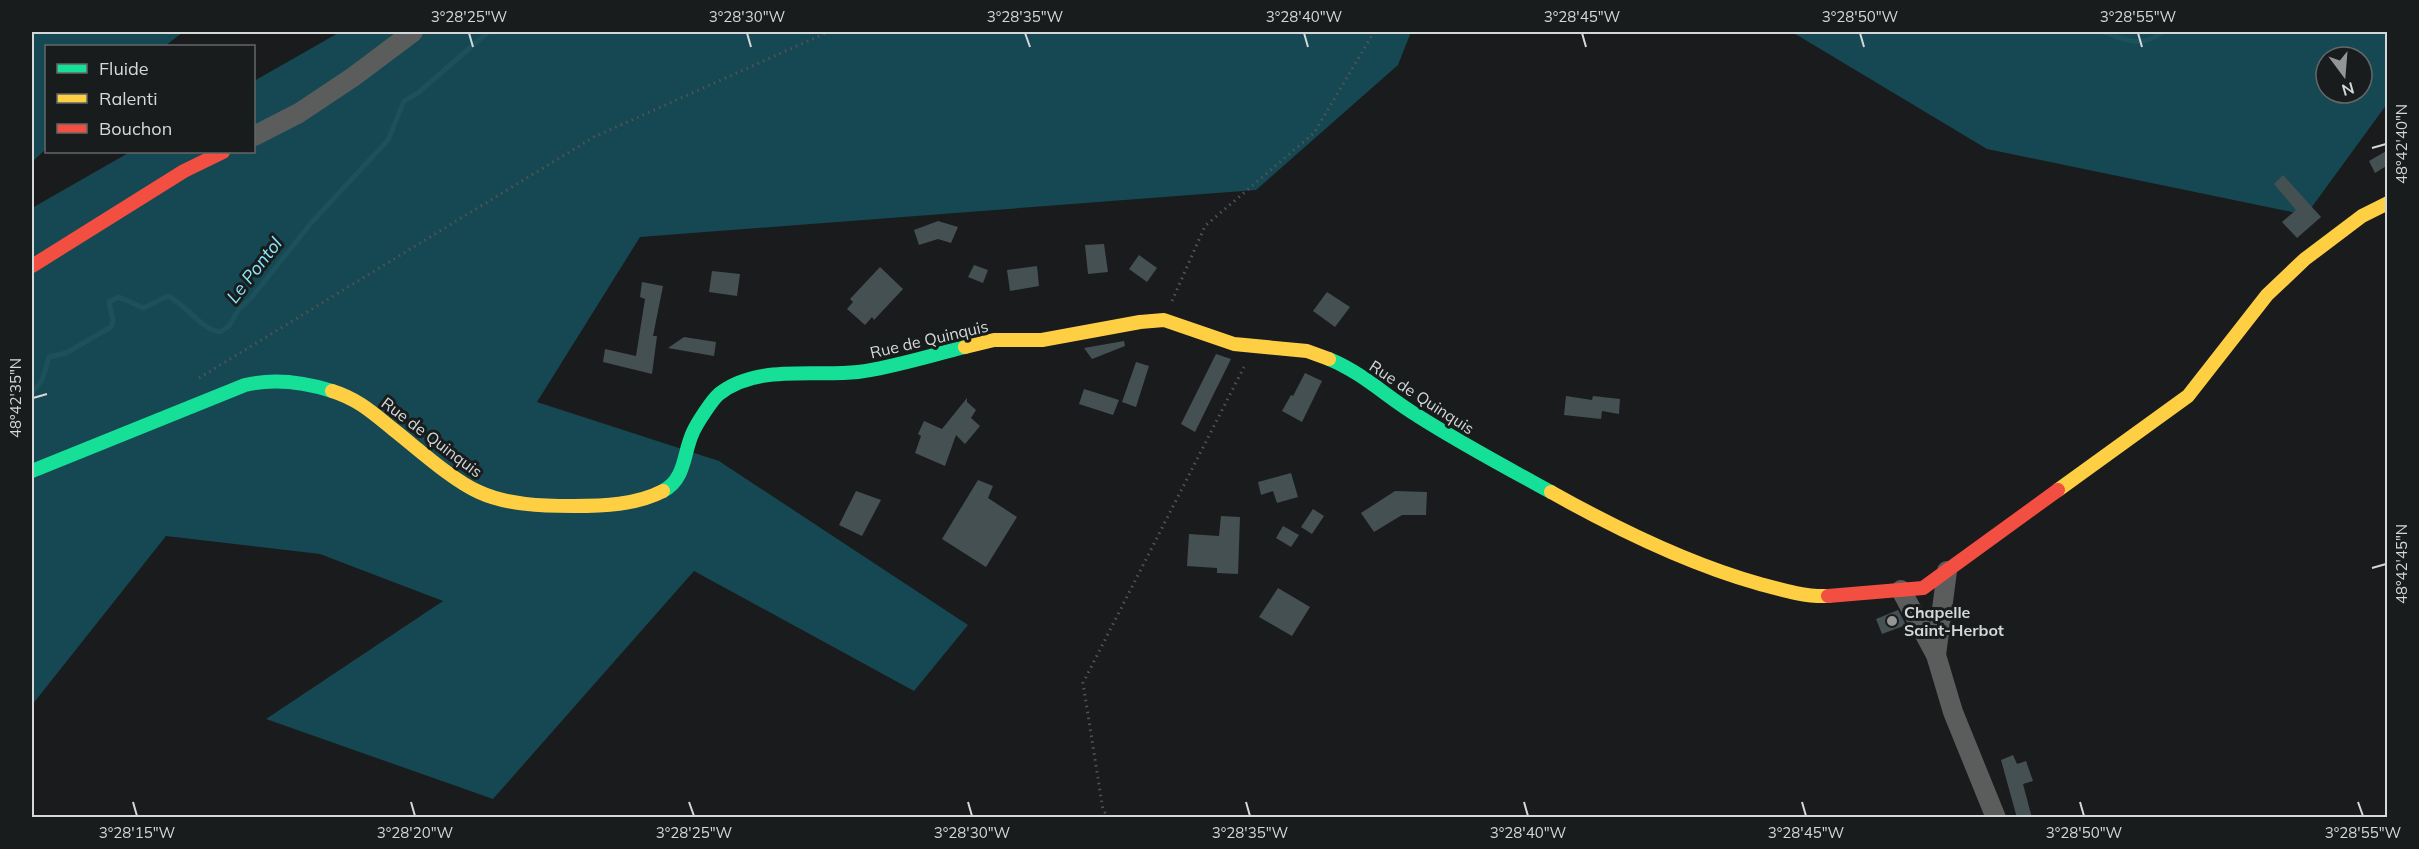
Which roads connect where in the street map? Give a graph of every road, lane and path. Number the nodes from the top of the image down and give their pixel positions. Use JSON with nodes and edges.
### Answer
{"nodes":[{"id":1,"x":412,"y":32,"type":"edge"},
{"id":2,"x":828,"y":32,"type":"edge"},
{"id":3,"x":1374,"y":32,"type":"edge"},
{"id":4,"x":255,"y":135,"type":"edge"},
{"id":5,"x":221,"y":153,"type":"edge"},
{"id":6,"x":2388,"y":203,"type":"edge"},
{"id":7,"x":32,"y":266,"type":"edge"},
{"id":8,"x":1164,"y":320,"type":"junction"},
{"id":9,"x":1254,"y":346,"type":"junction"},
{"id":10,"x":199,"y":378,"type":"dead end"},
{"id":11,"x":32,"y":471,"type":"edge"},
{"id":12,"x":1947,"y":571,"type":"junction"},
{"id":13,"x":1901,"y":590,"type":"junction"},
{"id":14,"x":1936,"y":655,"type":"junction"},
{"id":15,"x":1108,"y":818,"type":"edge"},
{"id":16,"x":1996,"y":818,"type":"edge"}],
"edges":[{"from":1,"to":4,"type":"street"},
{"from":2,"to":10,"type":"path"},
{"from":3,"to":8,"type":"path"},
{"from":5,"to":7,"type":"street"},
{"from":6,"to":12,"type":"street"},
{"from":8,"to":9,"type":"street","name":"Rue de Quinquis"},
{"from":8,"to":11,"type":"street","name":"Rue de Quinquis"},
{"from":9,"to":13,"type":"street","name":"Rue de Quinquis"},
{"from":9,"to":15,"type":"path"},
{"from":12,"to":13,"type":"street","name":"Rue de Quinquis"},
{"from":12,"to":14,"type":"street"},
{"from":13,"to":14,"type":"street"},
{"from":14,"to":16,"type":"street"}]}
